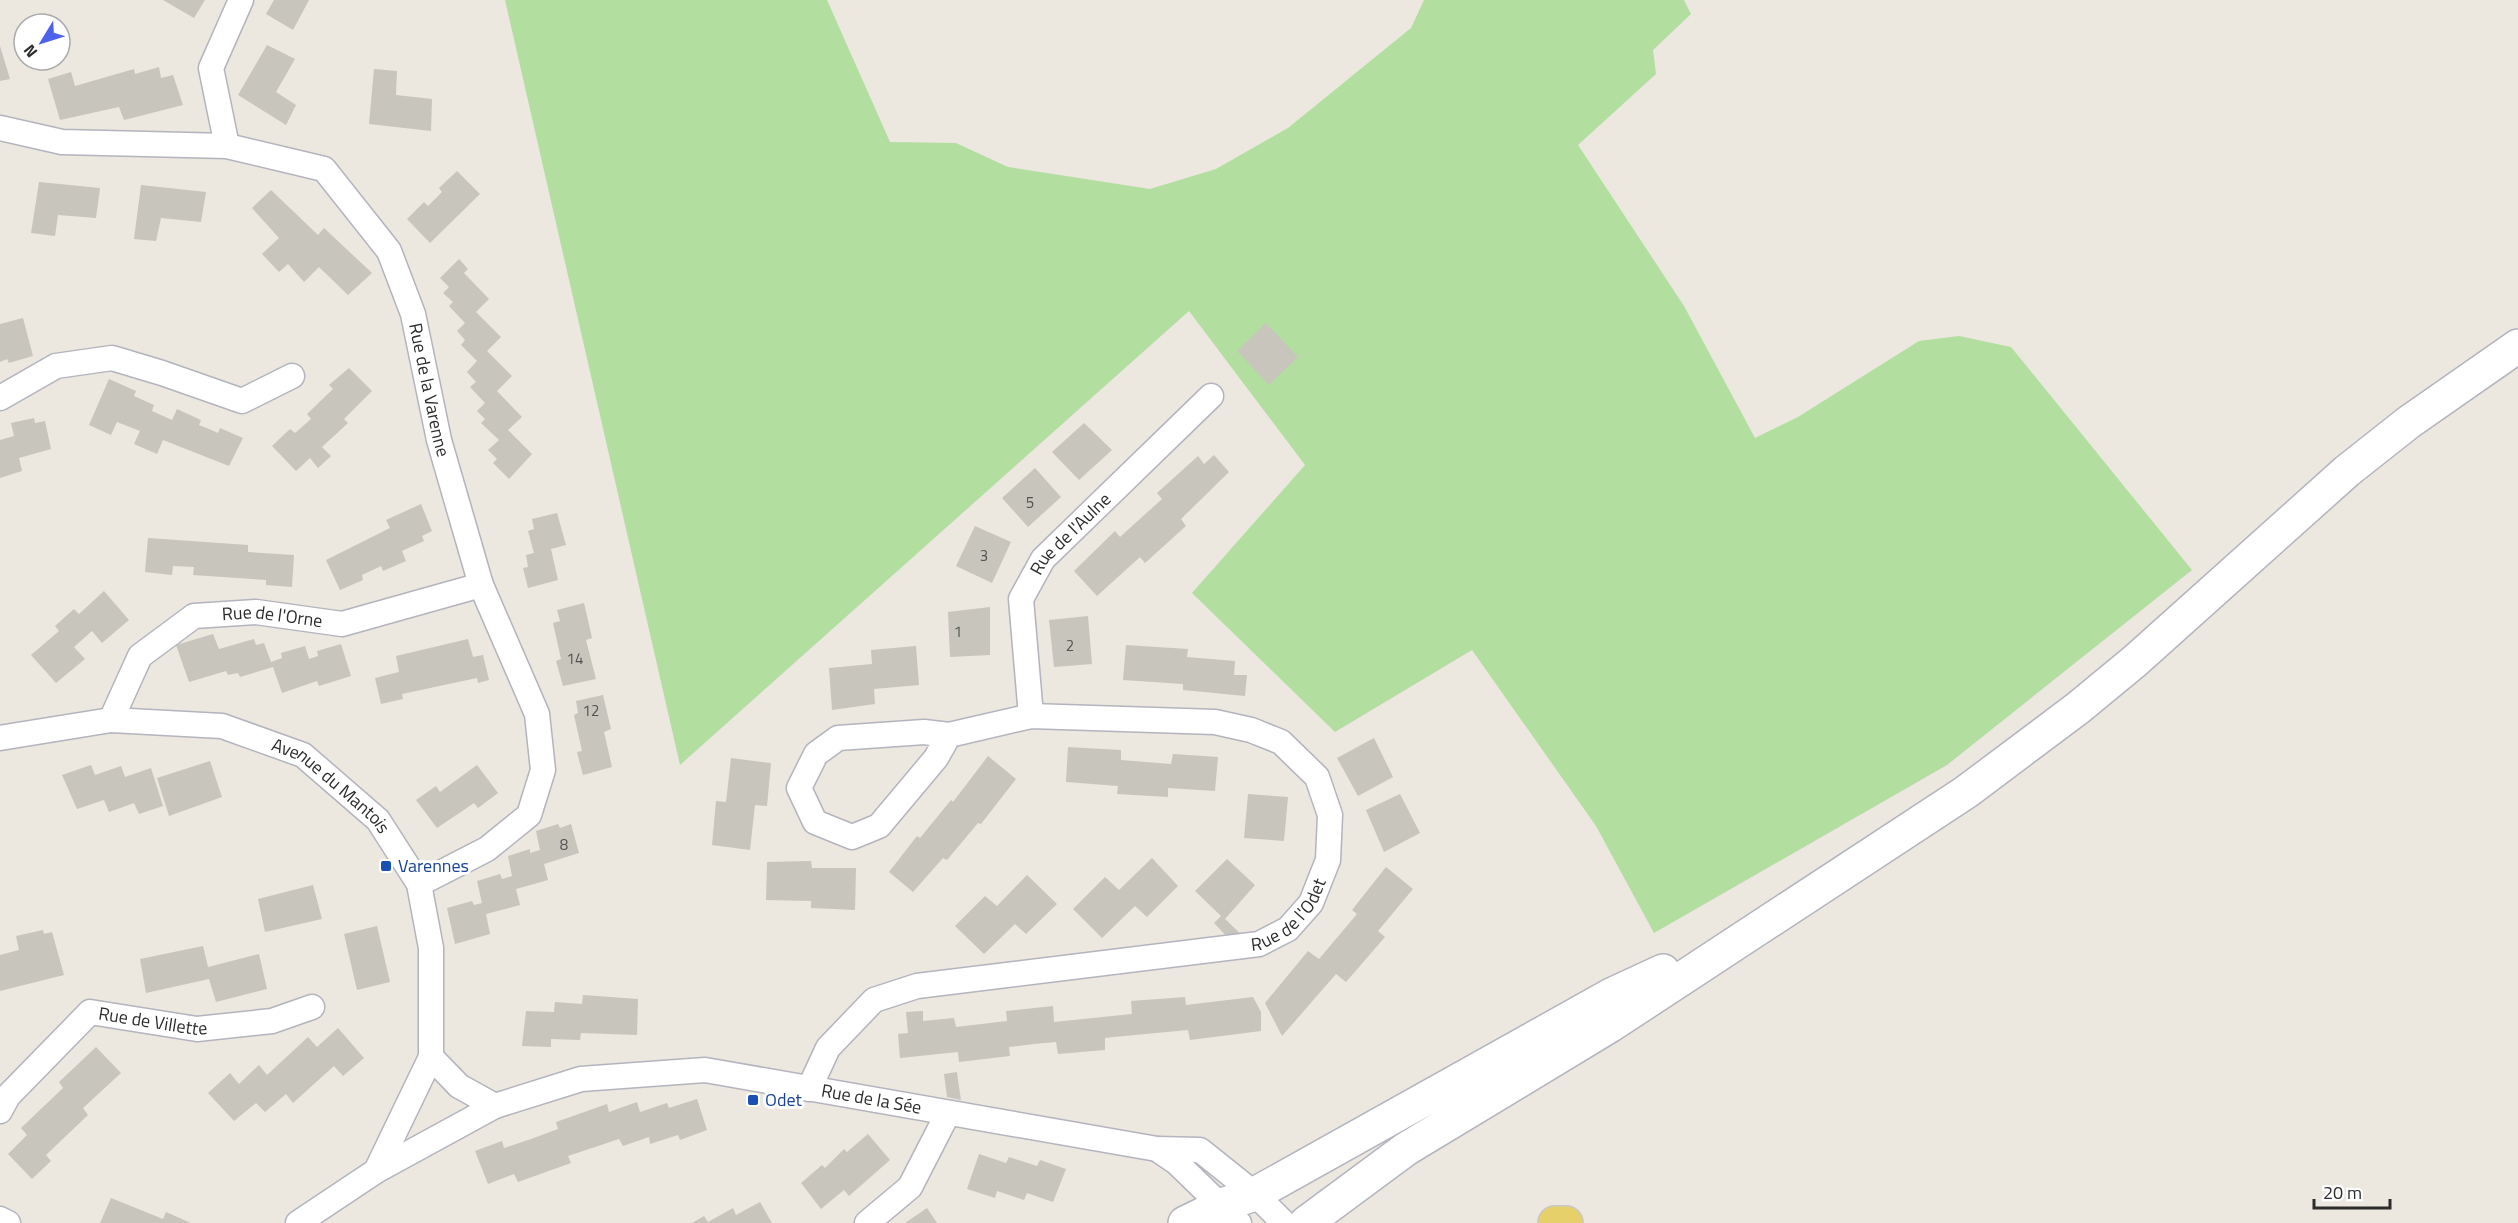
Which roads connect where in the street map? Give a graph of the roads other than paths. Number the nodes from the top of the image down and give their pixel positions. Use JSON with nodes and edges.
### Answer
{"nodes":[{"id":1,"x":241,"y":0,"type":"edge"},
{"id":2,"x":0,"y":129,"type":"edge"},
{"id":3,"x":227,"y":146,"type":"junction"},
{"id":4,"x":2518,"y":346,"type":"edge"},
{"id":5,"x":292,"y":376,"type":"dead end"},
{"id":6,"x":1211,"y":396,"type":"dead end"},
{"id":7,"x":0,"y":398,"type":"edge"},
{"id":8,"x":481,"y":585,"type":"junction"},
{"id":9,"x":1031,"y":716,"type":"junction"},
{"id":10,"x":111,"y":720,"type":"junction"},
{"id":11,"x":949,"y":735,"type":"junction"},
{"id":12,"x":0,"y":738,"type":"edge"},
{"id":13,"x":419,"y":884,"type":"junction"},
{"id":14,"x":1752,"y":931,"type":"junction"},
{"id":15,"x":312,"y":1007,"type":"dead end"},
{"id":16,"x":431,"y":1057,"type":"junction"},
{"id":17,"x":809,"y":1089,"type":"junction"},
{"id":18,"x":495,"y":1106,"type":"junction"},
{"id":19,"x":0,"y":1111,"type":"edge"},
{"id":20,"x":948,"y":1113,"type":"junction"},
{"id":21,"x":1157,"y":1149,"type":"junction"},
{"id":22,"x":376,"y":1171,"type":"junction"},
{"id":23,"x":1255,"y":1194,"type":"junction"},
{"id":24,"x":1336,"y":1211,"type":"edge"},
{"id":25,"x":1231,"y":1214,"type":"edge"},
{"id":26,"x":0,"y":1219,"type":"edge"},
{"id":27,"x":8,"y":1223,"type":"edge"},
{"id":28,"x":297,"y":1223,"type":"edge"},
{"id":29,"x":867,"y":1223,"type":"edge"},
{"id":30,"x":1185,"y":1223,"type":"edge"},
{"id":31,"x":1284,"y":1223,"type":"edge"},
{"id":32,"x":1306,"y":1223,"type":"edge"},
{"id":33,"x":1555,"y":1223,"type":"edge"},
{"id":34,"x":1566,"y":1223,"type":"edge"}],
"edges":[{"from":1,"to":3,"type":"street"},
{"from":2,"to":3,"type":"street","name":"Rue de la Varenne"},
{"from":3,"to":8,"type":"street","name":"Rue de la Varenne"},
{"from":4,"to":14,"type":"main road"},
{"from":5,"to":7,"type":"street"},
{"from":6,"to":9,"type":"street","name":"Rue de l'Aulne"},
{"from":8,"to":10,"type":"street","name":"Rue de l'Orne"},
{"from":8,"to":13,"type":"street","name":"Rue de la Varenne"},
{"from":9,"to":11,"type":"street","name":"Rue de l'Odet"},
{"from":9,"to":17,"type":"street","name":"Rue de l'Odet"},
{"from":10,"to":12,"type":"street","name":"Avenue du Mantois"},
{"from":10,"to":13,"type":"street","name":"Avenue du Mantois"},
{"from":11,"to":11,"type":"street","name":"Rue de l'Odet"},
{"from":13,"to":16,"type":"street","name":"Avenue du Mantois"},
{"from":14,"to":23,"type":"main road"},
{"from":14,"to":24,"type":"main road"},
{"from":15,"to":19,"type":"street","name":"Rue de Villette"},
{"from":16,"to":18,"type":"street"},
{"from":16,"to":22,"type":"street","name":"Avenue du Mantois"},
{"from":17,"to":18,"type":"street","name":"Rue de la Sée"},
{"from":17,"to":20,"type":"street","name":"Rue de la Sée"},
{"from":18,"to":22,"type":"street","name":"Rue de la Sée"},
{"from":20,"to":21,"type":"street","name":"Rue de la Sée"},
{"from":20,"to":29,"type":"street"},
{"from":21,"to":23,"type":"street"},
{"from":21,"to":25,"type":"street","name":"Rue de la Sée"},
{"from":22,"to":28,"type":"street"},
{"from":23,"to":25,"type":"main road"},
{"from":23,"to":31,"type":"street"},
{"from":24,"to":32,"type":"main road"},
{"from":25,"to":30,"type":"main road"},
{"from":26,"to":27,"type":"street"},
{"from":33,"to":34,"type":"main road"}]}
